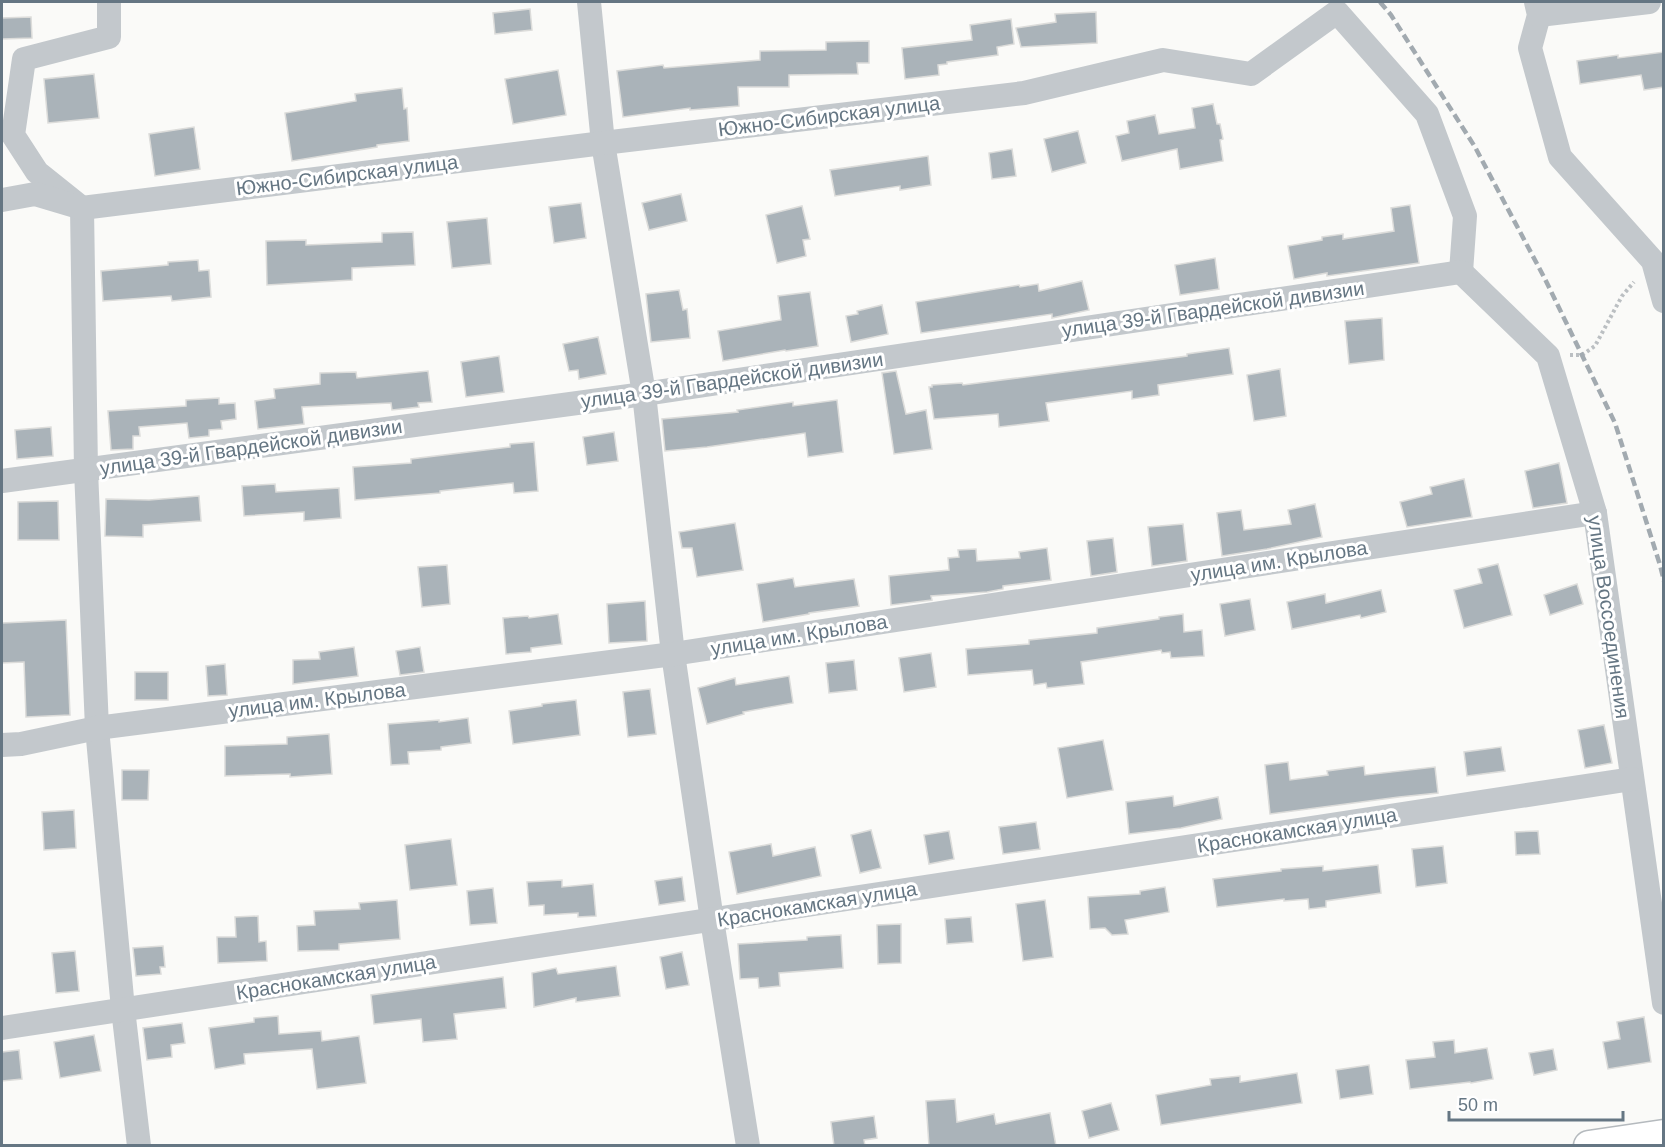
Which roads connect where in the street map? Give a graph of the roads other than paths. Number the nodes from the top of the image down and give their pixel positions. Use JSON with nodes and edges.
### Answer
{"nodes":[{"id":1,"x":109,"y":2,"type":"edge"},
{"id":2,"x":589,"y":2,"type":"edge"},
{"id":3,"x":1649,"y":2,"type":"edge"},
{"id":4,"x":1537,"y":8,"type":"edge"},
{"id":5,"x":603,"y":143,"type":"junction"},
{"id":6,"x":2,"y":200,"type":"edge"},
{"id":7,"x":82,"y":207,"type":"junction"},
{"id":8,"x":1658,"y":261,"type":"edge"},
{"id":9,"x":1461,"y":272,"type":"junction"},
{"id":10,"x":1664,"y":301,"type":"edge"},
{"id":11,"x":644,"y":394,"type":"junction"},
{"id":12,"x":86,"y":470,"type":"junction"},
{"id":13,"x":2,"y":481,"type":"edge"},
{"id":14,"x":1595,"y":513,"type":"junction"},
{"id":15,"x":673,"y":654,"type":"junction"},
{"id":16,"x":98,"y":728,"type":"junction"},
{"id":17,"x":2,"y":745,"type":"edge"},
{"id":18,"x":1632,"y":779,"type":"junction"},
{"id":19,"x":712,"y":920,"type":"junction"},
{"id":20,"x":1664,"y":1003,"type":"edge"},
{"id":21,"x":123,"y":1009,"type":"junction"},
{"id":22,"x":2,"y":1028,"type":"edge"},
{"id":23,"x":1664,"y":1135,"type":"edge"},
{"id":24,"x":139,"y":1146,"type":"edge"},
{"id":25,"x":748,"y":1146,"type":"edge"},
{"id":26,"x":1589,"y":1146,"type":"edge"}],
"edges":[{"from":1,"to":7,"type":"street"},
{"from":2,"to":5,"type":"street"},
{"from":3,"to":4,"type":"street"},
{"from":4,"to":8,"type":"street"},
{"from":5,"to":7,"type":"street","name":"Южно-Сибирская улица"},
{"from":5,"to":9,"type":"street","name":"Южно-Сибирская улица"},
{"from":5,"to":11,"type":"street"},
{"from":6,"to":7,"type":"street","name":"Южно-Сибирская улица"},
{"from":7,"to":12,"type":"street"},
{"from":8,"to":10,"type":"street"},
{"from":9,"to":11,"type":"street","name":"улица 39-й Гвардейской дивизии"},
{"from":9,"to":14,"type":"street","name":"улица Воссоединения"},
{"from":11,"to":12,"type":"street","name":"улица 39-й Гвардейской дивизии"},
{"from":11,"to":15,"type":"street"},
{"from":12,"to":13,"type":"street","name":"улица 39-й Гвардейской дивизии"},
{"from":12,"to":16,"type":"street"},
{"from":14,"to":15,"type":"street","name":"улица им. Крылова"},
{"from":14,"to":18,"type":"street","name":"улица Воссоединения"},
{"from":15,"to":16,"type":"street","name":"улица им. Крылова"},
{"from":15,"to":19,"type":"street"},
{"from":16,"to":17,"type":"street","name":"улица им. Крылова"},
{"from":16,"to":21,"type":"street"},
{"from":18,"to":19,"type":"street","name":"Краснокамская улица"},
{"from":18,"to":20,"type":"street","name":"улица Воссоединения"},
{"from":19,"to":21,"type":"street","name":"Краснокамская улица"},
{"from":19,"to":25,"type":"street"},
{"from":21,"to":22,"type":"street","name":"Краснокамская улица"},
{"from":21,"to":24,"type":"street"},
{"from":23,"to":26,"type":"main road"}]}
